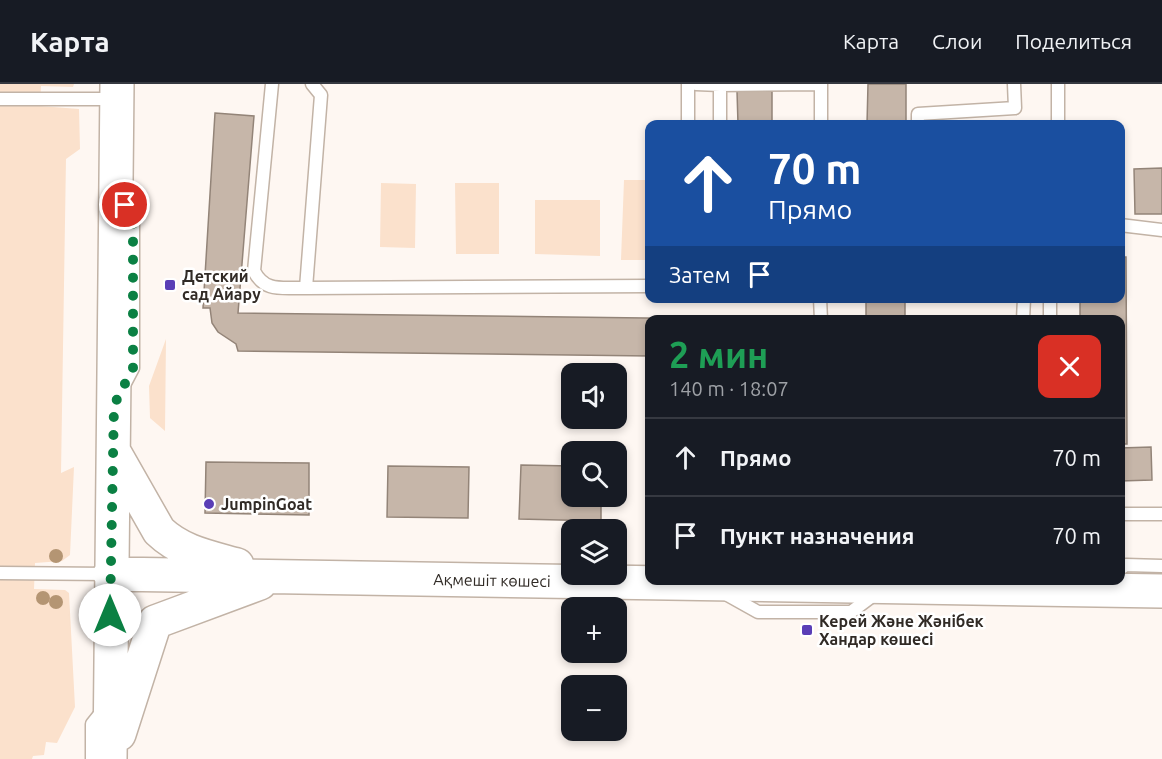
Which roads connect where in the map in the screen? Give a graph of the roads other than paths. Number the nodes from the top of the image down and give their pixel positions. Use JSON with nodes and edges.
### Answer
{"nodes":[{"id":1,"x":272,"y":84,"type":"edge"},
{"id":2,"x":312,"y":84,"type":"edge"},
{"id":3,"x":688,"y":84,"type":"edge"},
{"id":4,"x":696,"y":84,"type":"edge"},
{"id":5,"x":821,"y":84,"type":"edge"},
{"id":6,"x":1014,"y":84,"type":"edge"},
{"id":7,"x":1058,"y":84,"type":"edge"},
{"id":8,"x":720,"y":85,"type":"edge"},
{"id":9,"x":117,"y":92,"type":"edge"},
{"id":10,"x":0,"y":99,"type":"edge"},
{"id":11,"x":688,"y":120,"type":"edge"},
{"id":12,"x":720,"y":120,"type":"edge"},
{"id":13,"x":821,"y":120,"type":"edge"},
{"id":14,"x":918,"y":120,"type":"edge"},
{"id":15,"x":1058,"y":120,"type":"edge"},
{"id":16,"x":1125,"y":226,"type":"edge"},
{"id":17,"x":1162,"y":230,"type":"edge"},
{"id":18,"x":645,"y":286,"type":"edge"},
{"id":19,"x":306,"y":288,"type":"junction"},
{"id":20,"x":114,"y":452,"type":"junction"},
{"id":21,"x":1125,"y":514,"type":"edge"},
{"id":22,"x":1162,"y":514,"type":"edge"},
{"id":23,"x":1125,"y":566,"type":"edge"},
{"id":24,"x":1162,"y":566,"type":"edge"},
{"id":25,"x":0,"y":573,"type":"edge"},
{"id":26,"x":110,"y":574,"type":"junction"},
{"id":27,"x":279,"y":577,"type":"junction"},
{"id":28,"x":645,"y":583,"type":"edge"},
{"id":29,"x":709,"y":585,"type":"edge"},
{"id":30,"x":866,"y":585,"type":"edge"},
{"id":31,"x":1027,"y":585,"type":"edge"},
{"id":32,"x":1099,"y":585,"type":"edge"},
{"id":33,"x":885,"y":586,"type":"junction"},
{"id":34,"x":1162,"y":591,"type":"edge"},
{"id":35,"x":110,"y":701,"type":"junction"},
{"id":36,"x":92,"y":759,"type":"edge"},
{"id":37,"x":110,"y":759,"type":"edge"}],
"edges":[{"from":1,"to":19,"type":"lane"},
{"from":2,"to":19,"type":"lane"},
{"from":3,"to":11,"type":"lane"},
{"from":4,"to":8,"type":"lane"},
{"from":5,"to":8,"type":"lane"},
{"from":5,"to":13,"type":"lane"},
{"from":6,"to":14,"type":"lane"},
{"from":7,"to":15,"type":"lane"},
{"from":8,"to":12,"type":"lane"},
{"from":9,"to":10,"type":"lane"},
{"from":9,"to":20,"type":"street"},
{"from":16,"to":17,"type":"lane"},
{"from":18,"to":19,"type":"lane"},
{"from":20,"to":26,"type":"street"},
{"from":20,"to":27,"type":"street"},
{"from":21,"to":22,"type":"lane"},
{"from":23,"to":24,"type":"lane"},
{"from":25,"to":26,"type":"lane"},
{"from":26,"to":27,"type":"street","name":"Ақмешіт көшесі"},
{"from":26,"to":35,"type":"street"},
{"from":27,"to":28,"type":"street","name":"Ақмешіт көшесі"},
{"from":27,"to":37,"type":"street"},
{"from":29,"to":33,"type":"lane"},
{"from":30,"to":33,"type":"street","name":"Ақмешіт көшесі"},
{"from":31,"to":32,"type":"street","name":"Ақмешіт көшесі"},
{"from":31,"to":33,"type":"street","name":"Ақмешіт көшесі"},
{"from":32,"to":34,"type":"street","name":"Ақмешіт көшесі"},
{"from":35,"to":36,"type":"lane"},
{"from":35,"to":37,"type":"street"}]}
